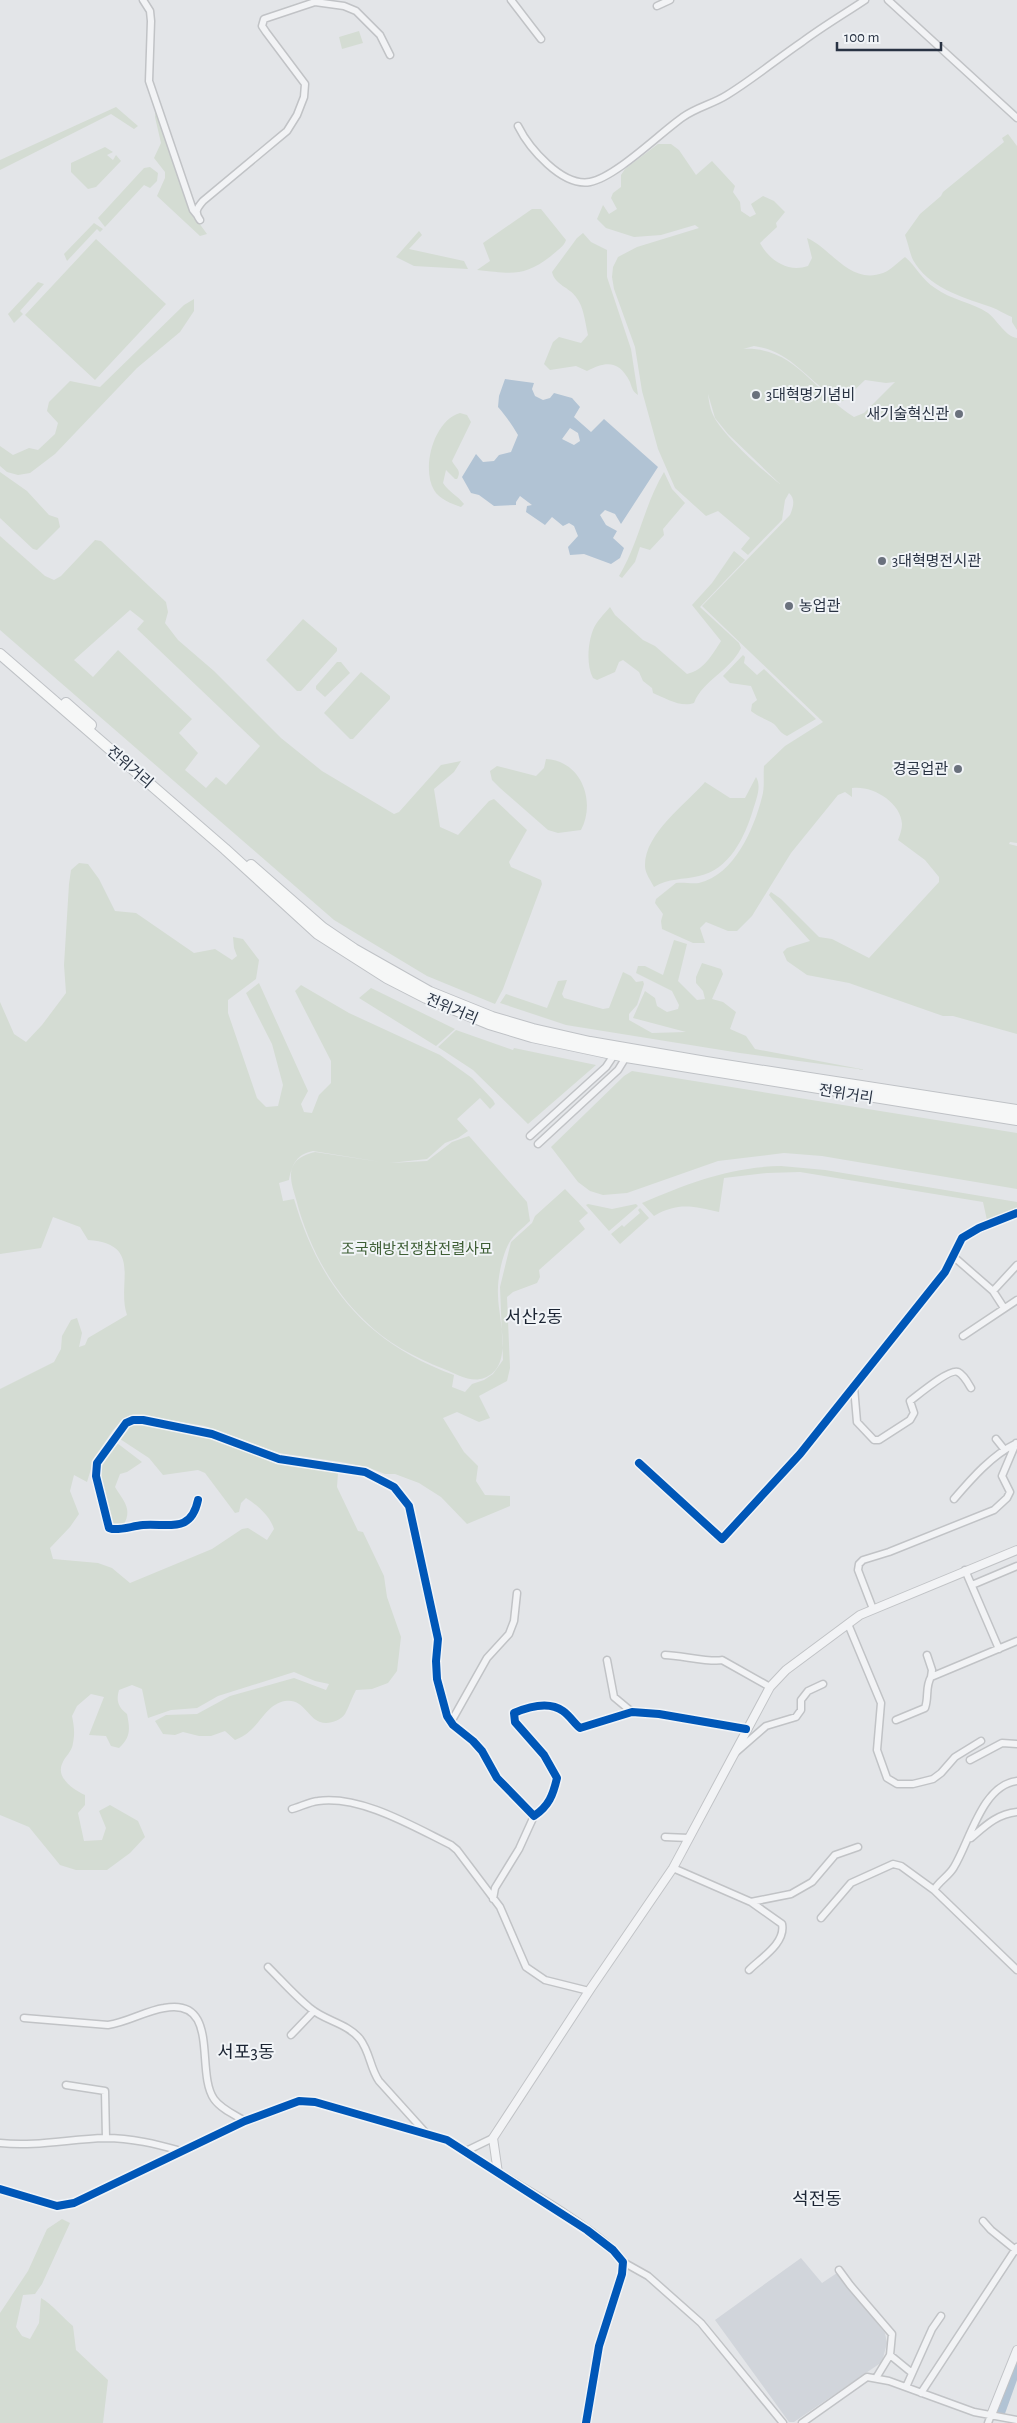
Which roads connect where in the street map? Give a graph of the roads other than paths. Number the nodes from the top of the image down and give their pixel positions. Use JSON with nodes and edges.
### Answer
{"nodes":[{"id":1,"x":143,"y":0,"type":"edge"},
{"id":2,"x":511,"y":0,"type":"edge"},
{"id":3,"x":670,"y":0,"type":"edge"},
{"id":4,"x":865,"y":0,"type":"edge"},
{"id":5,"x":888,"y":0,"type":"edge"},
{"id":6,"x":315,"y":1,"type":"edge"},
{"id":7,"x":657,"y":6,"type":"dead end"},
{"id":8,"x":541,"y":39,"type":"dead end"},
{"id":9,"x":390,"y":55,"type":"dead end"},
{"id":10,"x":1017,"y":118,"type":"edge"},
{"id":11,"x":518,"y":126,"type":"dead end"},
{"id":12,"x":0,"y":646,"type":"edge"},
{"id":13,"x":0,"y":654,"type":"edge"},
{"id":14,"x":614,"y":1055,"type":"junction"},
{"id":15,"x":626,"y":1058,"type":"junction"},
{"id":16,"x":1017,"y":1110,"type":"edge"},
{"id":17,"x":1017,"y":1120,"type":"edge"},
{"id":18,"x":530,"y":1136,"type":"dead end"},
{"id":19,"x":538,"y":1144,"type":"dead end"},
{"id":20,"x":1017,"y":1213,"type":"edge"},
{"id":21,"x":954,"y":1257,"type":"junction"},
{"id":22,"x":1017,"y":1265,"type":"edge"},
{"id":23,"x":994,"y":1291,"type":"junction"},
{"id":24,"x":1017,"y":1300,"type":"edge"},
{"id":25,"x":1004,"y":1308,"type":"junction"},
{"id":26,"x":963,"y":1336,"type":"dead end"},
{"id":27,"x":854,"y":1386,"type":"junction"},
{"id":28,"x":971,"y":1388,"type":"dead end"},
{"id":29,"x":996,"y":1440,"type":"dead end"},
{"id":30,"x":1016,"y":1443,"type":"edge"},
{"id":31,"x":1004,"y":1449,"type":"junction"},
{"id":32,"x":639,"y":1463,"type":"dead end"},
{"id":33,"x":954,"y":1499,"type":"dead end"},
{"id":34,"x":198,"y":1500,"type":"dead end"},
{"id":35,"x":1017,"y":1550,"type":"edge"},
{"id":36,"x":1017,"y":1566,"type":"edge"},
{"id":37,"x":966,"y":1570,"type":"junction"},
{"id":38,"x":972,"y":1585,"type":"junction"},
{"id":39,"x":517,"y":1593,"type":"dead end"},
{"id":40,"x":873,"y":1609,"type":"junction"},
{"id":41,"x":848,"y":1624,"type":"junction"},
{"id":42,"x":1017,"y":1641,"type":"edge"},
{"id":43,"x":999,"y":1649,"type":"junction"},
{"id":44,"x":665,"y":1655,"type":"dead end"},
{"id":45,"x":927,"y":1655,"type":"dead end"},
{"id":46,"x":607,"y":1660,"type":"dead end"},
{"id":47,"x":931,"y":1677,"type":"junction"},
{"id":48,"x":823,"y":1684,"type":"dead end"},
{"id":49,"x":770,"y":1687,"type":"junction"},
{"id":50,"x":632,"y":1712,"type":"junction"},
{"id":51,"x":896,"y":1720,"type":"dead end"},
{"id":52,"x":451,"y":1722,"type":"junction"},
{"id":53,"x":746,"y":1729,"type":"junction"},
{"id":54,"x":981,"y":1741,"type":"dead end"},
{"id":55,"x":1017,"y":1744,"type":"edge"},
{"id":56,"x":732,"y":1756,"type":"junction"},
{"id":57,"x":970,"y":1760,"type":"dead end"},
{"id":58,"x":1017,"y":1781,"type":"edge"},
{"id":59,"x":292,"y":1809,"type":"dead end"},
{"id":60,"x":1017,"y":1812,"type":"edge"},
{"id":61,"x":534,"y":1816,"type":"junction"},
{"id":62,"x":664,"y":1837,"type":"dead end"},
{"id":63,"x":689,"y":1838,"type":"junction"},
{"id":64,"x":968,"y":1841,"type":"junction"},
{"id":65,"x":858,"y":1847,"type":"dead end"},
{"id":66,"x":673,"y":1868,"type":"junction"},
{"id":67,"x":934,"y":1890,"type":"junction"},
{"id":68,"x":493,"y":1899,"type":"junction"},
{"id":69,"x":751,"y":1902,"type":"junction"},
{"id":70,"x":821,"y":1918,"type":"dead end"},
{"id":71,"x":268,"y":1967,"type":"dead end"},
{"id":72,"x":749,"y":1970,"type":"dead end"},
{"id":73,"x":1017,"y":1970,"type":"edge"},
{"id":74,"x":589,"y":1991,"type":"junction"},
{"id":75,"x":314,"y":2011,"type":"junction"},
{"id":76,"x":24,"y":2018,"type":"dead end"},
{"id":77,"x":291,"y":2034,"type":"dead end"},
{"id":78,"x":66,"y":2085,"type":"dead end"},
{"id":79,"x":245,"y":2121,"type":"junction"},
{"id":80,"x":426,"y":2133,"type":"junction"},
{"id":81,"x":106,"y":2138,"type":"junction"},
{"id":82,"x":493,"y":2138,"type":"junction"},
{"id":83,"x":0,"y":2143,"type":"edge"},
{"id":84,"x":181,"y":2151,"type":"junction"},
{"id":85,"x":466,"y":2151,"type":"junction"},
{"id":86,"x":498,"y":2172,"type":"junction"},
{"id":87,"x":0,"y":2189,"type":"edge"},
{"id":88,"x":983,"y":2221,"type":"dead end"},
{"id":89,"x":1017,"y":2249,"type":"edge"},
{"id":90,"x":623,"y":2262,"type":"junction"},
{"id":91,"x":840,"y":2270,"type":"dead end"},
{"id":92,"x":941,"y":2316,"type":"dead end"},
{"id":93,"x":1017,"y":2350,"type":"edge"},
{"id":94,"x":890,"y":2355,"type":"junction"},
{"id":95,"x":912,"y":2373,"type":"junction"},
{"id":96,"x":876,"y":2378,"type":"junction"},
{"id":97,"x":906,"y":2387,"type":"junction"},
{"id":98,"x":921,"y":2393,"type":"junction"},
{"id":99,"x":989,"y":2419,"type":"edge"},
{"id":100,"x":1017,"y":2420,"type":"edge"},
{"id":101,"x":586,"y":2423,"type":"edge"},
{"id":102,"x":783,"y":2423,"type":"edge"},
{"id":103,"x":802,"y":2423,"type":"edge"}],
"edges":[{"from":1,"to":6,"type":"street"},
{"from":2,"to":8,"type":"street"},
{"from":3,"to":7,"type":"street"},
{"from":4,"to":11,"type":"street"},
{"from":5,"to":10,"type":"street"},
{"from":6,"to":9,"type":"street"},
{"from":12,"to":16,"type":"main road","name":"전위거리"},
{"from":13,"to":14,"type":"main road","name":"전위거리"},
{"from":14,"to":15,"type":"main road","name":"전위거리"},
{"from":14,"to":18,"type":"street"},
{"from":15,"to":17,"type":"main road","name":"전위거리"},
{"from":15,"to":19,"type":"street"},
{"from":20,"to":21,"type":"street"},
{"from":21,"to":23,"type":"street"},
{"from":21,"to":27,"type":"street"},
{"from":22,"to":23,"type":"street"},
{"from":23,"to":25,"type":"street"},
{"from":24,"to":25,"type":"street"},
{"from":25,"to":26,"type":"street"},
{"from":27,"to":28,"type":"street"},
{"from":27,"to":32,"type":"street"},
{"from":29,"to":31,"type":"street"},
{"from":30,"to":31,"type":"street"},
{"from":30,"to":40,"type":"street"},
{"from":31,"to":33,"type":"street"},
{"from":34,"to":52,"type":"street"},
{"from":35,"to":37,"type":"street"},
{"from":36,"to":38,"type":"street"},
{"from":37,"to":38,"type":"street"},
{"from":37,"to":40,"type":"street"},
{"from":38,"to":43,"type":"street"},
{"from":39,"to":52,"type":"street"},
{"from":40,"to":41,"type":"street"},
{"from":41,"to":49,"type":"street"},
{"from":41,"to":54,"type":"street"},
{"from":42,"to":43,"type":"street"},
{"from":43,"to":47,"type":"street"},
{"from":44,"to":49,"type":"street"},
{"from":45,"to":47,"type":"street"},
{"from":46,"to":50,"type":"street"},
{"from":47,"to":51,"type":"street"},
{"from":48,"to":56,"type":"street"},
{"from":49,"to":53,"type":"street"},
{"from":50,"to":53,"type":"street"},
{"from":50,"to":61,"type":"street"},
{"from":52,"to":61,"type":"street"},
{"from":53,"to":56,"type":"street"},
{"from":55,"to":57,"type":"street"},
{"from":56,"to":63,"type":"street"},
{"from":58,"to":64,"type":"street"},
{"from":59,"to":68,"type":"street"},
{"from":60,"to":64,"type":"street"},
{"from":61,"to":68,"type":"street"},
{"from":62,"to":63,"type":"street"},
{"from":63,"to":66,"type":"street"},
{"from":64,"to":67,"type":"street"},
{"from":65,"to":69,"type":"street"},
{"from":66,"to":69,"type":"street"},
{"from":66,"to":74,"type":"street"},
{"from":67,"to":70,"type":"street"},
{"from":67,"to":73,"type":"street"},
{"from":68,"to":74,"type":"street"},
{"from":69,"to":72,"type":"street"},
{"from":71,"to":75,"type":"street"},
{"from":74,"to":82,"type":"street"},
{"from":75,"to":77,"type":"street"},
{"from":75,"to":80,"type":"street"},
{"from":76,"to":79,"type":"street"},
{"from":78,"to":81,"type":"street"},
{"from":79,"to":80,"type":"street"},
{"from":79,"to":84,"type":"street"},
{"from":80,"to":85,"type":"street"},
{"from":81,"to":83,"type":"street"},
{"from":81,"to":84,"type":"street"},
{"from":82,"to":85,"type":"street"},
{"from":82,"to":86,"type":"street"},
{"from":84,"to":87,"type":"street"},
{"from":85,"to":86,"type":"street"},
{"from":86,"to":90,"type":"street"},
{"from":88,"to":89,"type":"street"},
{"from":89,"to":98,"type":"street"},
{"from":90,"to":101,"type":"street"},
{"from":90,"to":102,"type":"street"},
{"from":91,"to":94,"type":"street"},
{"from":92,"to":95,"type":"street"},
{"from":93,"to":99,"type":"street"},
{"from":94,"to":95,"type":"street"},
{"from":94,"to":96,"type":"street"},
{"from":95,"to":97,"type":"street"},
{"from":96,"to":97,"type":"street"},
{"from":96,"to":103,"type":"street"},
{"from":97,"to":98,"type":"street"},
{"from":98,"to":99,"type":"street"},
{"from":99,"to":100,"type":"street"}]}
